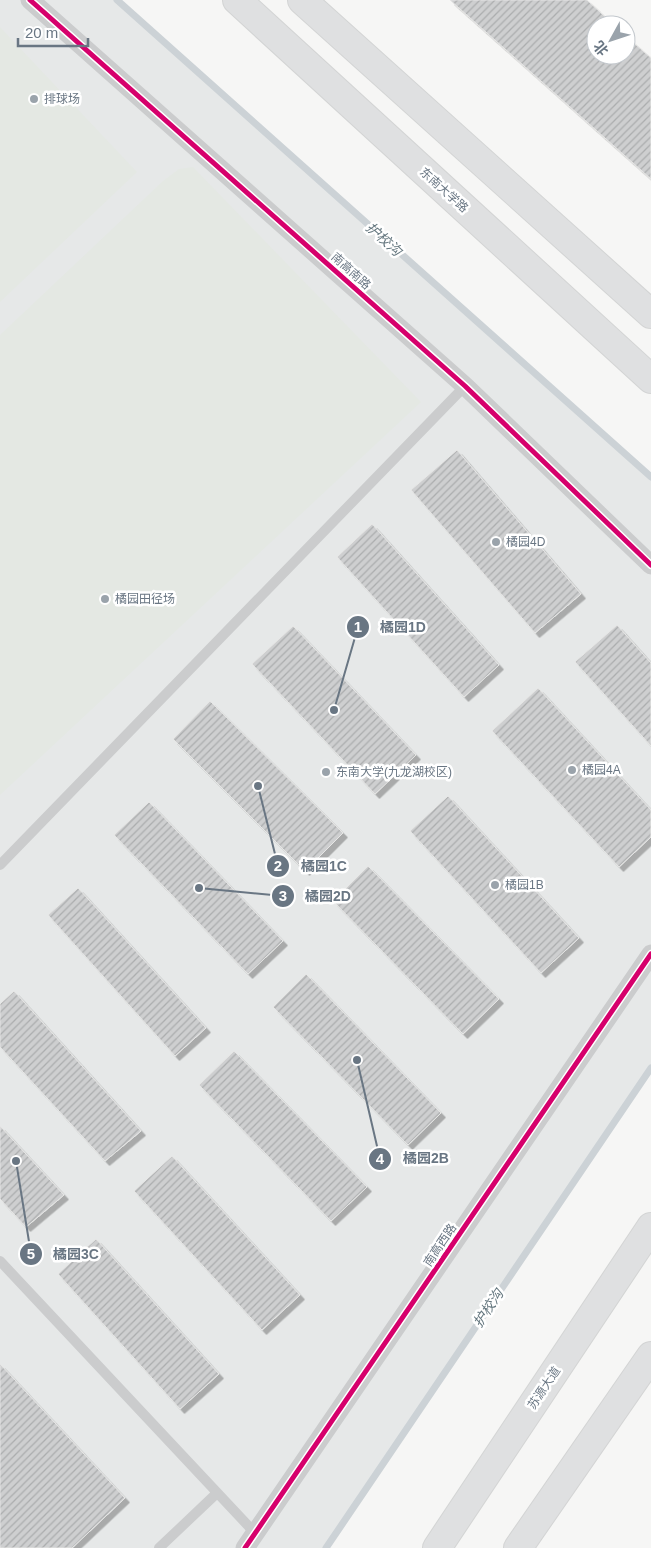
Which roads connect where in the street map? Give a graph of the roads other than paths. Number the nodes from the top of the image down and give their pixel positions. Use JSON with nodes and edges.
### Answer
{"nodes":[{"id":1,"x":30,"y":0,"type":"edge"},
{"id":2,"x":237,"y":0,"type":"edge"},
{"id":3,"x":302,"y":0,"type":"edge"},
{"id":4,"x":651,"y":314,"type":"edge"},
{"id":5,"x":651,"y":379,"type":"edge"},
{"id":6,"x":465,"y":386,"type":"junction"},
{"id":7,"x":651,"y":565,"type":"edge"},
{"id":8,"x":0,"y":865,"type":"edge"},
{"id":9,"x":651,"y":954,"type":"edge"},
{"id":10,"x":651,"y":1228,"type":"edge"},
{"id":11,"x":0,"y":1262,"type":"edge"},
{"id":12,"x":651,"y":1356,"type":"edge"},
{"id":13,"x":217,"y":1493,"type":"junction"},
{"id":14,"x":250,"y":1541,"type":"edge"},
{"id":15,"x":159,"y":1548,"type":"edge"},
{"id":16,"x":437,"y":1548,"type":"edge"},
{"id":17,"x":518,"y":1548,"type":"edge"}],
"edges":[{"from":1,"to":6,"type":"street","name":"南高南路"},
{"from":2,"to":5,"type":"main road","name":"东南大学路"},
{"from":3,"to":4,"type":"main road"},
{"from":6,"to":7,"type":"street","name":"南高南路"},
{"from":6,"to":8,"type":"lane"},
{"from":9,"to":14,"type":"street","name":"南高西路"},
{"from":10,"to":16,"type":"main road","name":"苏源大道"},
{"from":11,"to":13,"type":"lane"},
{"from":12,"to":17,"type":"main road"},
{"from":13,"to":14,"type":"lane"},
{"from":13,"to":15,"type":"lane"}]}
